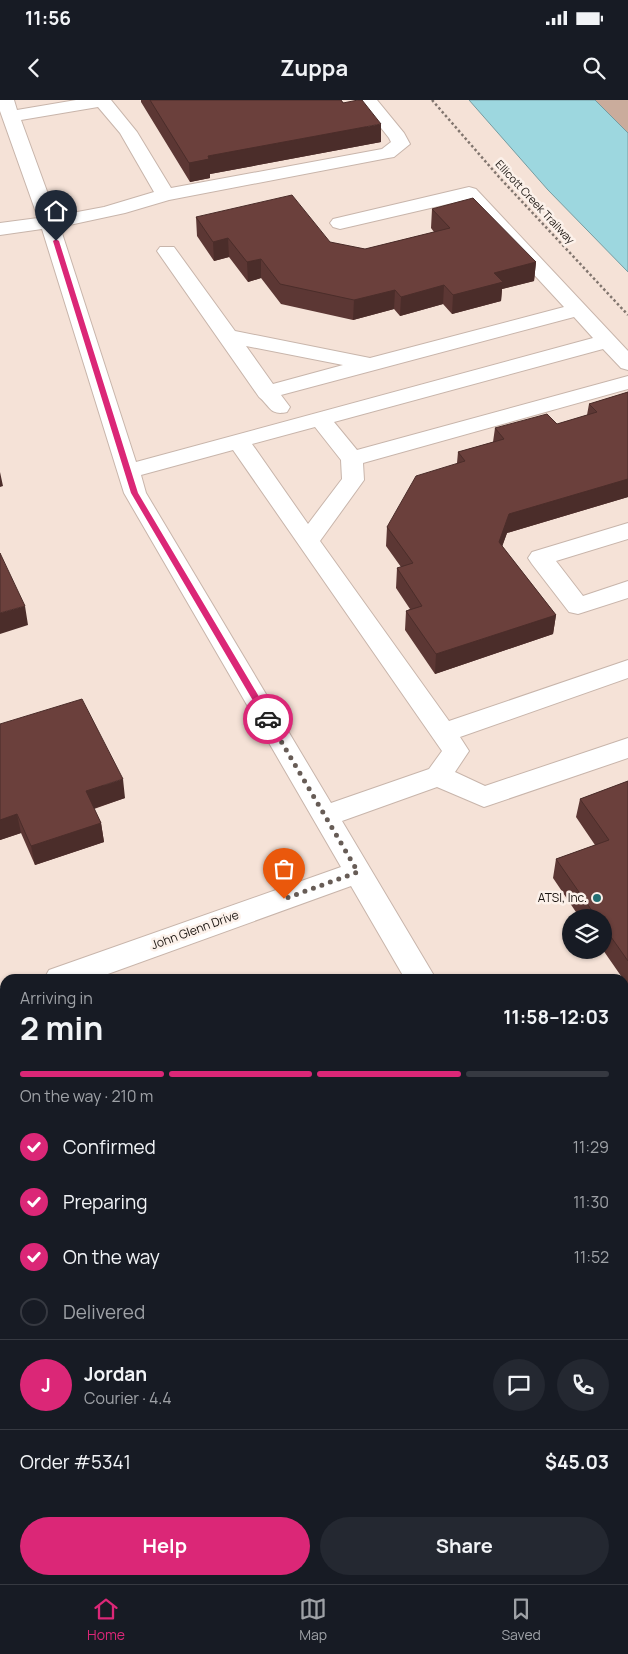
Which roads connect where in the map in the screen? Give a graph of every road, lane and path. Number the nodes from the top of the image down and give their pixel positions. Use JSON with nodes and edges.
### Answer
{"nodes":[{"id":1,"x":104,"y":100,"type":"edge"},
{"id":2,"x":368,"y":100,"type":"edge"},
{"id":3,"x":432,"y":100,"type":"edge"},
{"id":4,"x":8,"y":108,"type":"edge"},
{"id":5,"x":165,"y":196,"type":"junction"},
{"id":6,"x":49,"y":222,"type":"junction"},
{"id":7,"x":340,"y":223,"type":"dead end"},
{"id":8,"x":0,"y":229,"type":"edge"},
{"id":9,"x":167,"y":251,"type":"dead end"},
{"id":10,"x":578,"y":310,"type":"junction"},
{"id":11,"x":628,"y":315,"type":"edge"},
{"id":12,"x":227,"y":336,"type":"junction"},
{"id":13,"x":607,"y":341,"type":"junction"},
{"id":14,"x":628,"y":364,"type":"edge"},
{"id":15,"x":370,"y":365,"type":"junction"},
{"id":16,"x":628,"y":382,"type":"edge"},
{"id":17,"x":268,"y":392,"type":"junction"},
{"id":18,"x":320,"y":419,"type":"junction"},
{"id":19,"x":293,"y":427,"type":"junction"},
{"id":20,"x":238,"y":441,"type":"junction"},
{"id":21,"x":352,"y":459,"type":"junction"},
{"id":22,"x":128,"y":471,"type":"junction"},
{"id":23,"x":628,"y":531,"type":"edge"},
{"id":24,"x":309,"y":539,"type":"junction"},
{"id":25,"x":628,"y":589,"type":"edge"},
{"id":26,"x":628,"y":669,"type":"edge"},
{"id":27,"x":444,"y":733,"type":"junction"},
{"id":28,"x":628,"y":748,"type":"edge"},
{"id":29,"x":438,"y":776,"type":"junction"},
{"id":30,"x":325,"y":816,"type":"junction"},
{"id":31,"x":358,"y":872,"type":"junction"},
{"id":32,"x":73,"y":974,"type":"edge"},
{"id":33,"x":418,"y":974,"type":"edge"}],
"edges":[{"from":1,"to":4,"type":"street"},
{"from":1,"to":5,"type":"street"},
{"from":2,"to":5,"type":"street"},
{"from":3,"to":11,"type":"path","name":"Ellicott Creek Trailway"},
{"from":4,"to":6,"type":"street"},
{"from":5,"to":6,"type":"street"},
{"from":6,"to":8,"type":"street"},
{"from":6,"to":22,"type":"street"},
{"from":7,"to":10,"type":"street"},
{"from":9,"to":12,"type":"street"},
{"from":10,"to":13,"type":"street"},
{"from":10,"to":15,"type":"street"},
{"from":12,"to":15,"type":"street"},
{"from":12,"to":17,"type":"street"},
{"from":13,"to":14,"type":"street"},
{"from":13,"to":18,"type":"street"},
{"from":15,"to":17,"type":"street"},
{"from":16,"to":21,"type":"street"},
{"from":17,"to":19,"type":"street"},
{"from":18,"to":19,"type":"street"},
{"from":18,"to":21,"type":"street"},
{"from":19,"to":20,"type":"street"},
{"from":20,"to":22,"type":"street"},
{"from":20,"to":24,"type":"street"},
{"from":21,"to":24,"type":"street"},
{"from":22,"to":30,"type":"street"},
{"from":23,"to":25,"type":"street"},
{"from":24,"to":27,"type":"street"},
{"from":26,"to":27,"type":"street"},
{"from":27,"to":29,"type":"street"},
{"from":28,"to":29,"type":"street"},
{"from":29,"to":30,"type":"street"},
{"from":30,"to":31,"type":"street"},
{"from":31,"to":32,"type":"street","name":"John Glenn Drive"},
{"from":31,"to":33,"type":"street"}]}
